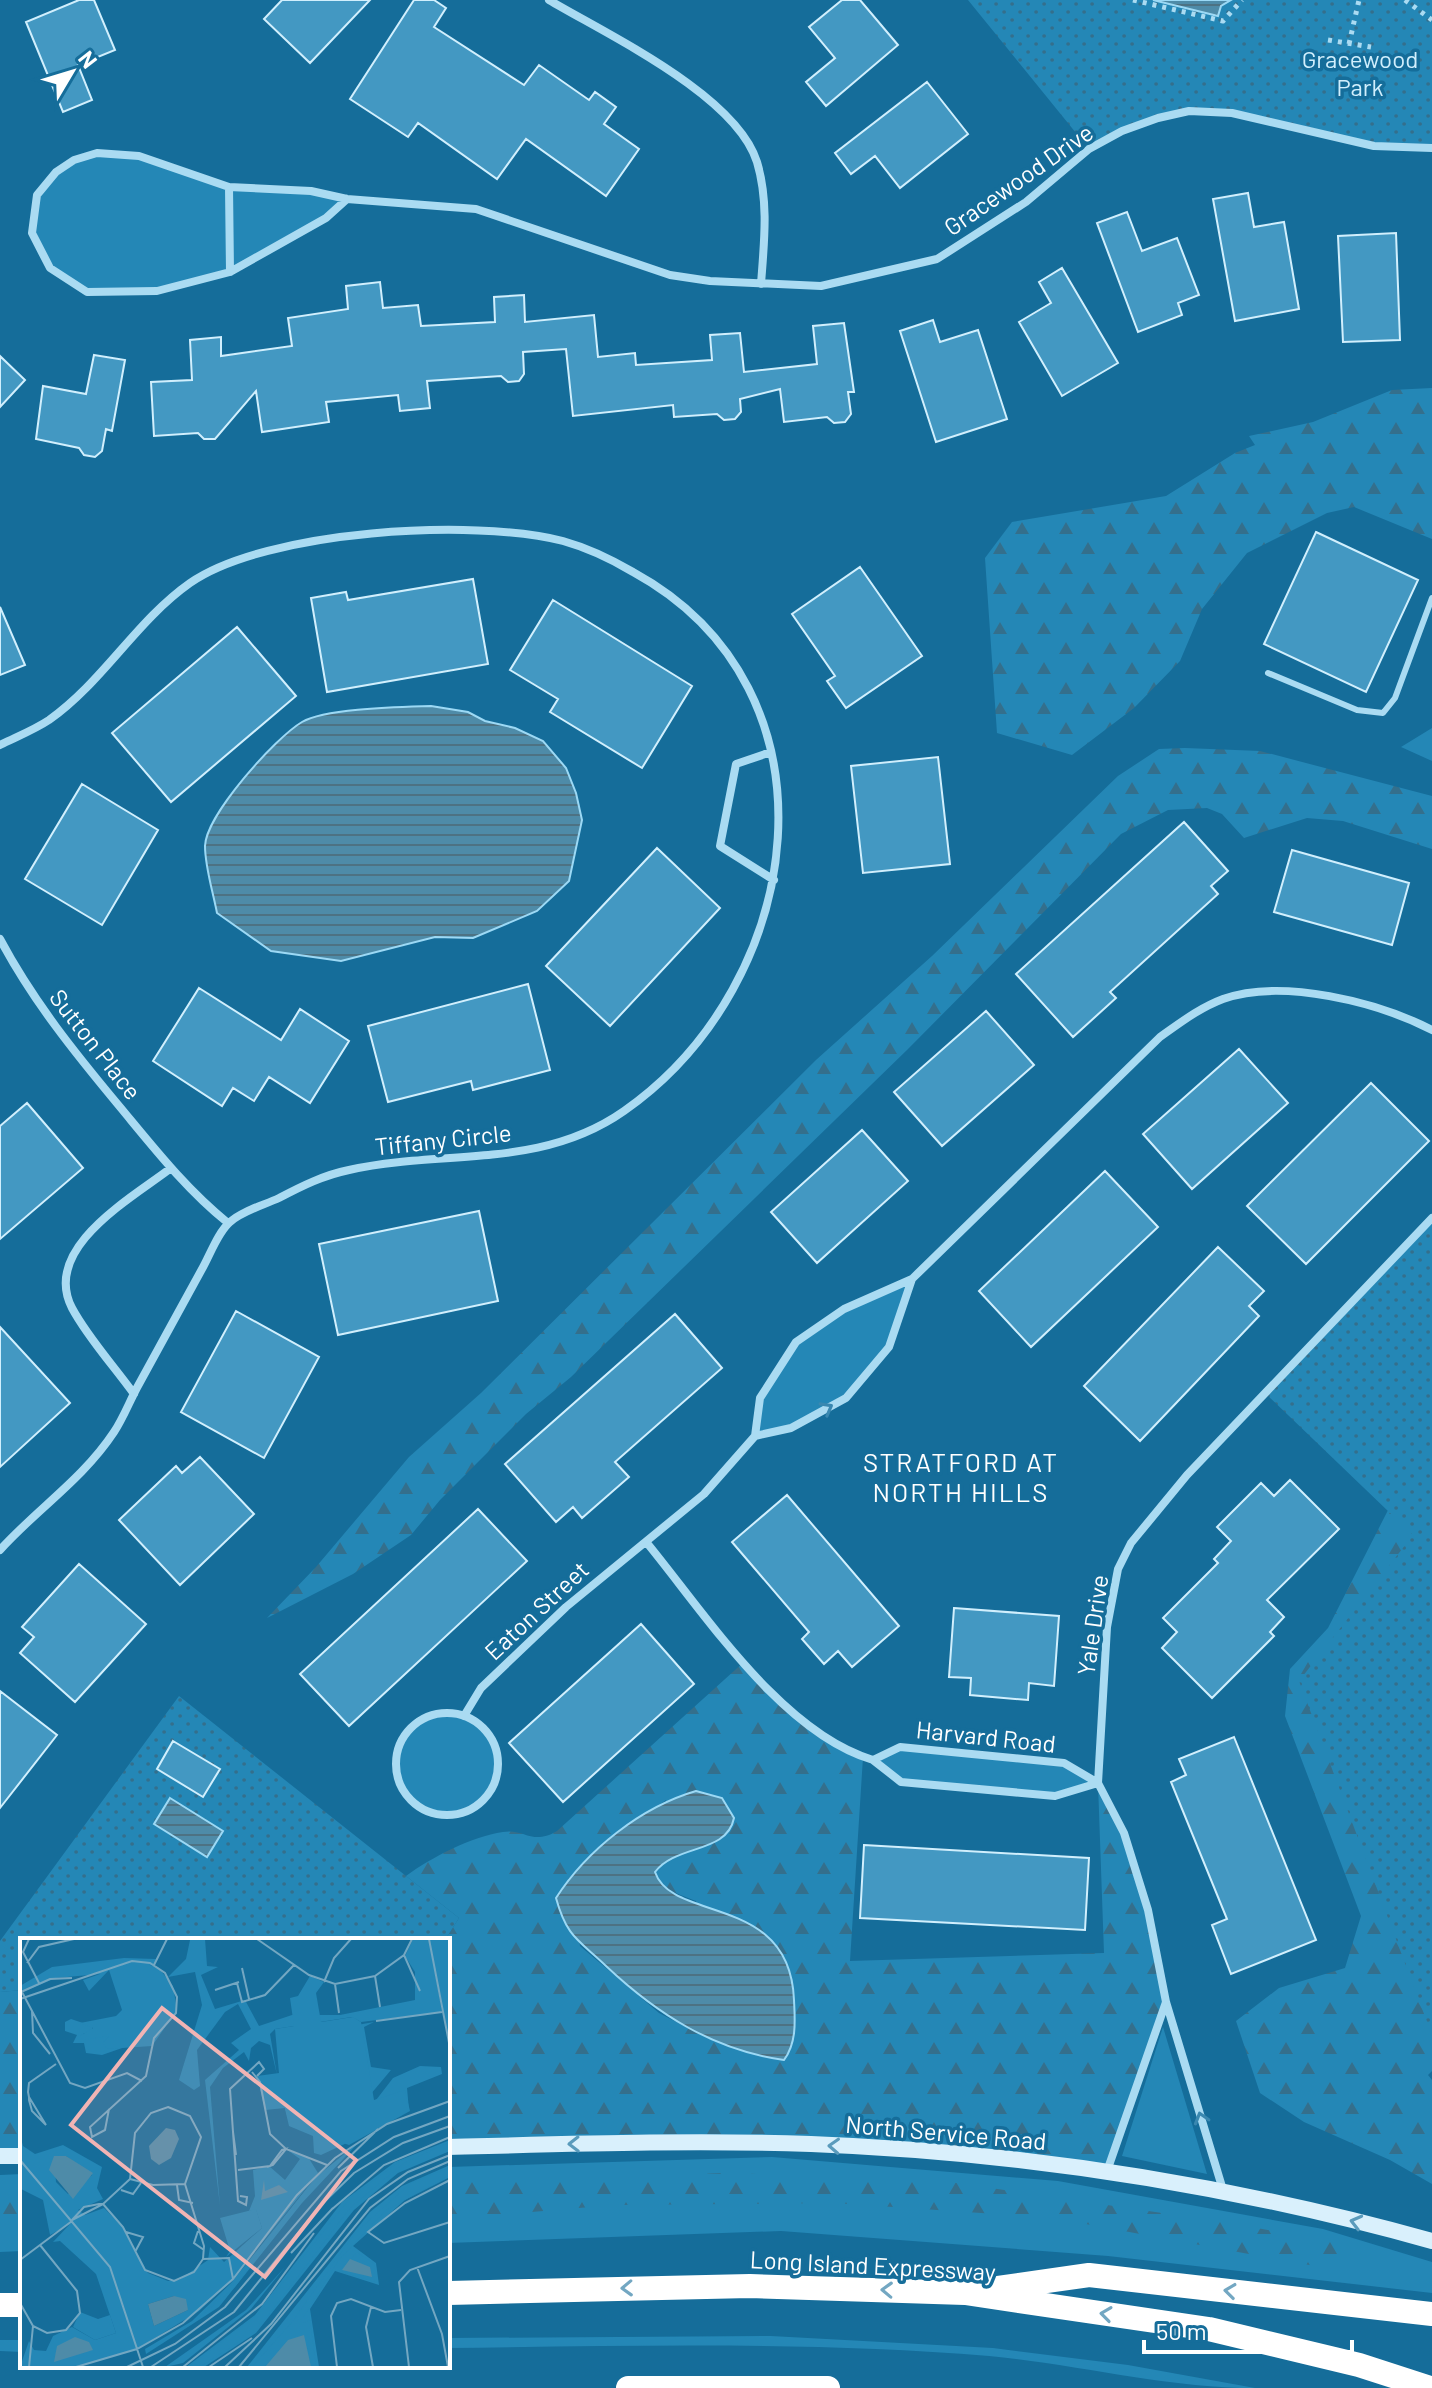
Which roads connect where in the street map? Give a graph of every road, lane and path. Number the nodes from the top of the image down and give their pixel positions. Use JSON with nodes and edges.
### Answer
{"nodes":[{"id":1,"x":549,"y":0,"type":"edge"},
{"id":2,"x":1133,"y":0,"type":"edge"},
{"id":3,"x":1242,"y":0,"type":"edge"},
{"id":4,"x":1359,"y":0,"type":"edge"},
{"id":5,"x":1405,"y":0,"type":"edge"},
{"id":6,"x":1432,"y":20,"type":"edge"},
{"id":7,"x":1328,"y":40,"type":"dead end"},
{"id":8,"x":1349,"y":44,"type":"junction"},
{"id":9,"x":1371,"y":47,"type":"dead end"},
{"id":10,"x":1432,"y":148,"type":"edge"},
{"id":11,"x":229,"y":187,"type":"junction"},
{"id":12,"x":347,"y":199,"type":"junction"},
{"id":13,"x":230,"y":272,"type":"junction"},
{"id":14,"x":761,"y":284,"type":"junction"},
{"id":15,"x":1432,"y":598,"type":"edge"},
{"id":16,"x":1268,"y":673,"type":"dead end"},
{"id":17,"x":0,"y":745,"type":"edge"},
{"id":18,"x":771,"y":752,"type":"junction"},
{"id":19,"x":774,"y":880,"type":"junction"},
{"id":20,"x":0,"y":939,"type":"edge"},
{"id":21,"x":1432,"y":1030,"type":"edge"},
{"id":22,"x":171,"y":1168,"type":"junction"},
{"id":23,"x":1432,"y":1218,"type":"edge"},
{"id":24,"x":228,"y":1223,"type":"junction"},
{"id":25,"x":912,"y":1279,"type":"junction"},
{"id":26,"x":134,"y":1394,"type":"junction"},
{"id":27,"x":755,"y":1436,"type":"junction"},
{"id":28,"x":647,"y":1543,"type":"junction"},
{"id":29,"x":0,"y":1550,"type":"edge"},
{"id":30,"x":464,"y":1716,"type":"junction"},
{"id":31,"x":873,"y":1760,"type":"junction"},
{"id":32,"x":1098,"y":1783,"type":"junction"},
{"id":33,"x":1166,"y":2002,"type":"junction"},
{"id":34,"x":450,"y":2147,"type":"edge"},
{"id":35,"x":1106,"y":2174,"type":"junction"},
{"id":36,"x":1224,"y":2193,"type":"junction"},
{"id":37,"x":1432,"y":2241,"type":"edge"},
{"id":38,"x":450,"y":2293,"type":"edge"},
{"id":39,"x":965,"y":2293,"type":"junction"},
{"id":40,"x":1432,"y":2314,"type":"edge"},
{"id":41,"x":628,"y":2388,"type":"edge"},
{"id":42,"x":828,"y":2388,"type":"edge"},
{"id":43,"x":1430,"y":2388,"type":"edge"}],
"edges":[{"from":1,"to":14,"type":"street"},
{"from":2,"to":3,"type":"path"},
{"from":4,"to":8,"type":"path"},
{"from":5,"to":6,"type":"path"},
{"from":7,"to":8,"type":"path"},
{"from":8,"to":9,"type":"path"},
{"from":10,"to":14,"type":"street","name":"Gracewood Drive"},
{"from":11,"to":12,"type":"street","name":"Gracewood Drive"},
{"from":11,"to":13,"type":"street"},
{"from":11,"to":13,"type":"street"},
{"from":12,"to":13,"type":"street"},
{"from":12,"to":14,"type":"street","name":"Gracewood Drive"},
{"from":15,"to":16,"type":"lane"},
{"from":17,"to":18,"type":"street","name":"Tiffany Circle"},
{"from":18,"to":19,"type":"street","name":"Tiffany Circle"},
{"from":18,"to":19,"type":"street"},
{"from":19,"to":24,"type":"street","name":"Tiffany Circle"},
{"from":20,"to":22,"type":"street","name":"Sutton Place"},
{"from":21,"to":25,"type":"street"},
{"from":22,"to":24,"type":"street","name":"Sutton Place"},
{"from":22,"to":26,"type":"street"},
{"from":23,"to":32,"type":"street","name":"Yale Drive"},
{"from":24,"to":26,"type":"street"},
{"from":25,"to":27,"type":"street"},
{"from":27,"to":25,"type":"street","one_way":true},
{"from":26,"to":29,"type":"street"},
{"from":27,"to":28,"type":"street"},
{"from":28,"to":30,"type":"street","name":"Eaton Street"},
{"from":28,"to":31,"type":"street"},
{"from":30,"to":30,"type":"street"},
{"from":31,"to":32,"type":"street","name":"Harvard Road"},
{"from":31,"to":32,"type":"street"},
{"from":32,"to":33,"type":"street"},
{"from":33,"to":35,"type":"street"},
{"from":36,"to":33,"type":"street","one_way":true},
{"from":35,"to":34,"type":"main road","name":"North Service Road","one_way":true},
{"from":35,"to":36,"type":"main road","name":"North Service Road"},
{"from":37,"to":36,"type":"main road","name":"North Service Road","one_way":true},
{"from":39,"to":38,"type":"highway","name":"Long Island Expressway","one_way":true},
{"from":40,"to":39,"type":"highway","one_way":true},
{"from":43,"to":39,"type":"highway","name":"Long Island Expressway","one_way":true},
{"from":41,"to":42,"type":"highway"}]}
